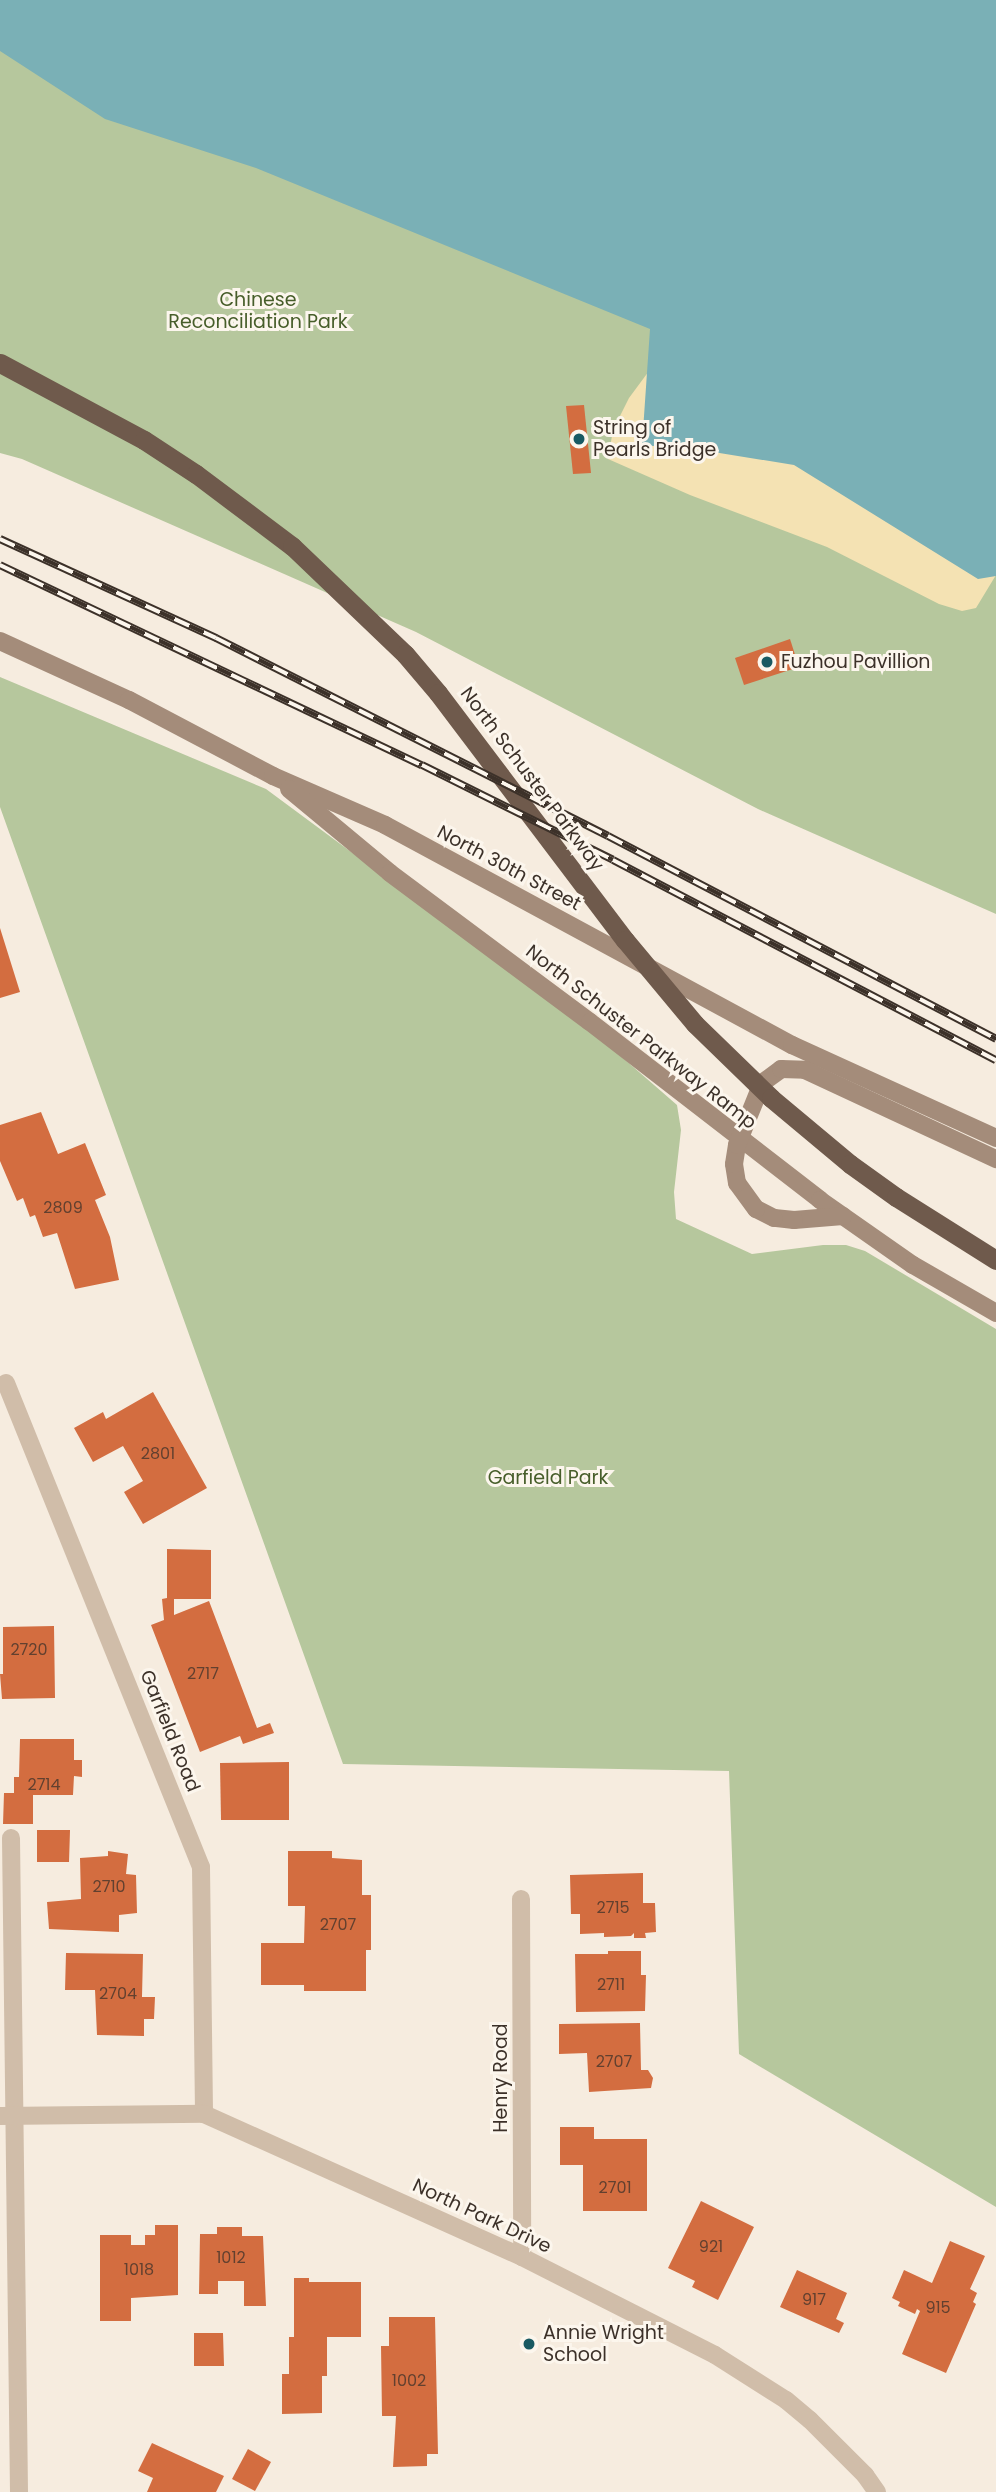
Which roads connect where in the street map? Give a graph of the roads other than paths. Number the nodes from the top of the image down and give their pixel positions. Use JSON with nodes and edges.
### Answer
{"nodes":[{"id":1,"x":0,"y":363,"type":"edge"},
{"id":2,"x":0,"y":641,"type":"edge"},
{"id":3,"x":273,"y":776,"type":"junction"},
{"id":4,"x":996,"y":1138,"type":"edge"},
{"id":5,"x":740,"y":1139,"type":"junction"},
{"id":6,"x":996,"y":1159,"type":"edge"},
{"id":7,"x":842,"y":1216,"type":"junction"},
{"id":8,"x":996,"y":1260,"type":"edge"},
{"id":9,"x":996,"y":1313,"type":"edge"},
{"id":10,"x":6,"y":1382,"type":"dead end"},
{"id":11,"x":11,"y":1838,"type":"dead end"},
{"id":12,"x":521,"y":1899,"type":"dead end"},
{"id":13,"x":204,"y":2114,"type":"junction"},
{"id":14,"x":7,"y":2116,"type":"edge"},
{"id":15,"x":522,"y":2256,"type":"junction"},
{"id":16,"x":19,"y":2492,"type":"edge"},
{"id":17,"x":877,"y":2492,"type":"edge"}],
"edges":[{"from":1,"to":8,"type":"highway","name":"North Schuster Parkway"},
{"from":2,"to":3,"type":"main road","name":"North 30th Street"},
{"from":3,"to":4,"type":"main road","name":"North 30th Street"},
{"from":3,"to":5,"type":"main road","name":"North Schuster Parkway Ramp"},
{"from":5,"to":6,"type":"main road"},
{"from":5,"to":7,"type":"main road","name":"North Schuster Parkway Ramp"},
{"from":5,"to":7,"type":"main road"},
{"from":7,"to":9,"type":"main road","name":"North Schuster Parkway Ramp"},
{"from":10,"to":13,"type":"street","name":"Garfield Road"},
{"from":11,"to":14,"type":"street"},
{"from":12,"to":15,"type":"street","name":"Henry Road"},
{"from":13,"to":14,"type":"street","name":"North Park Drive"},
{"from":13,"to":15,"type":"street","name":"North Park Drive"},
{"from":14,"to":16,"type":"street"},
{"from":15,"to":17,"type":"street","name":"North Park Drive"}]}
